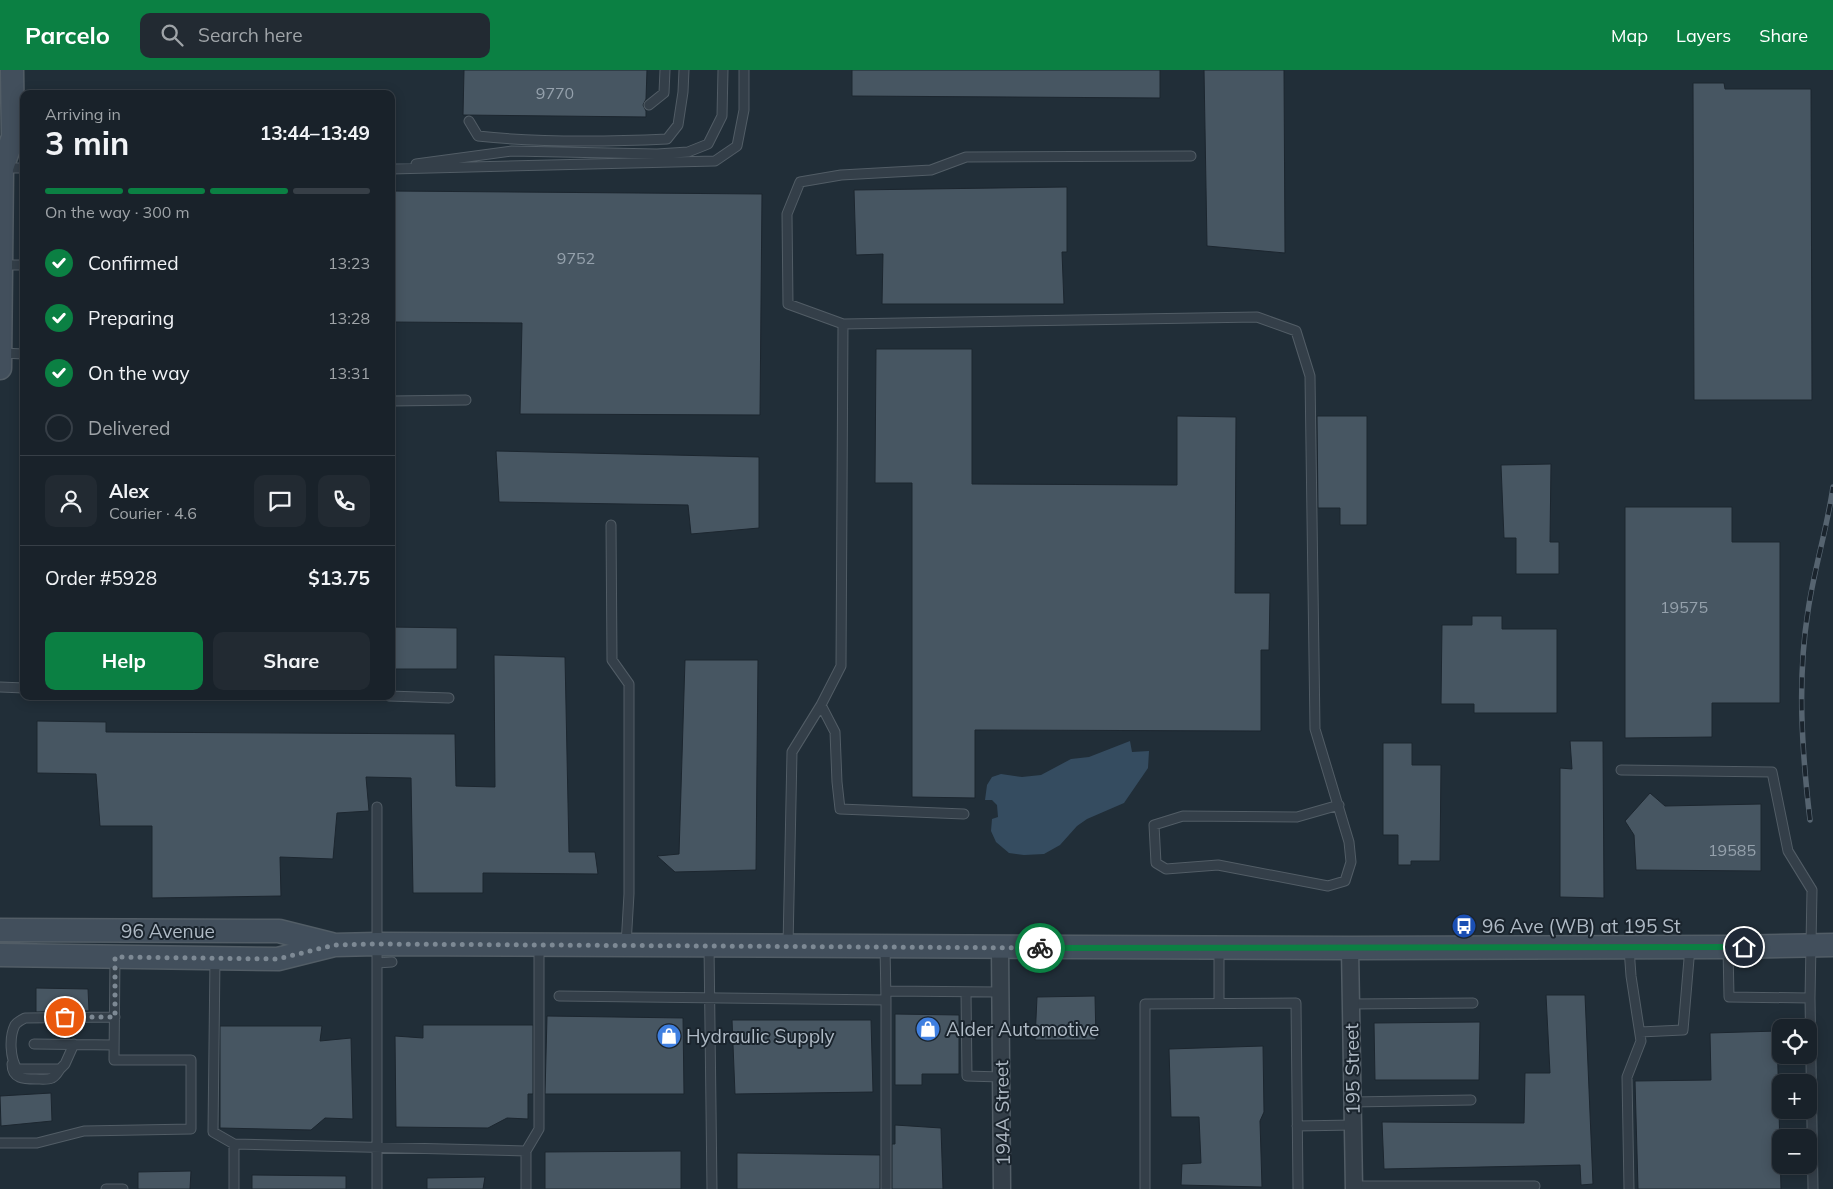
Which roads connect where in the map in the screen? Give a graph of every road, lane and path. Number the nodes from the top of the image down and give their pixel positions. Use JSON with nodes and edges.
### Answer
{"nodes":[{"id":1,"x":12,"y":70,"type":"edge"},
{"id":2,"x":665,"y":70,"type":"edge"},
{"id":3,"x":684,"y":70,"type":"edge"},
{"id":4,"x":723,"y":70,"type":"edge"},
{"id":5,"x":744,"y":70,"type":"edge"},
{"id":6,"x":650,"y":105,"type":"dead end"},
{"id":7,"x":469,"y":120,"type":"dead end"},
{"id":8,"x":6,"y":137,"type":"edge"},
{"id":9,"x":1191,"y":156,"type":"dead end"},
{"id":10,"x":9,"y":166,"type":"edge"},
{"id":11,"x":395,"y":167,"type":"edge"},
{"id":12,"x":395,"y":168,"type":"edge"},
{"id":13,"x":1,"y":237,"type":"edge"},
{"id":14,"x":9,"y":265,"type":"edge"},
{"id":15,"x":843,"y":324,"type":"junction"},
{"id":16,"x":1,"y":353,"type":"edge"},
{"id":17,"x":20,"y":354,"type":"edge"},
{"id":18,"x":0,"y":361,"type":"edge"},
{"id":19,"x":0,"y":368,"type":"edge"},
{"id":20,"x":466,"y":400,"type":"dead end"},
{"id":21,"x":395,"y":401,"type":"edge"},
{"id":22,"x":611,"y":525,"type":"dead end"},
{"id":23,"x":0,"y":687,"type":"edge"},
{"id":24,"x":20,"y":688,"type":"edge"},
{"id":25,"x":395,"y":696,"type":"edge"},
{"id":26,"x":449,"y":698,"type":"dead end"},
{"id":27,"x":821,"y":705,"type":"junction"},
{"id":28,"x":1621,"y":770,"type":"dead end"},
{"id":29,"x":1339,"y":805,"type":"junction"},
{"id":30,"x":377,"y":808,"type":"dead end"},
{"id":31,"x":964,"y":814,"type":"dead end"},
{"id":32,"x":0,"y":930,"type":"edge"},
{"id":33,"x":539,"y":944,"type":"junction"},
{"id":34,"x":334,"y":945,"type":"junction"},
{"id":35,"x":626,"y":945,"type":"junction"},
{"id":36,"x":709,"y":946,"type":"junction"},
{"id":37,"x":788,"y":946,"type":"junction"},
{"id":38,"x":1822,"y":946,"type":"edge"},
{"id":39,"x":885,"y":947,"type":"junction"},
{"id":40,"x":1629,"y":947,"type":"junction"},
{"id":41,"x":1690,"y":947,"type":"junction"},
{"id":42,"x":1728,"y":947,"type":"junction"},
{"id":43,"x":1000,"y":948,"type":"junction"},
{"id":44,"x":1219,"y":948,"type":"junction"},
{"id":45,"x":1350,"y":948,"type":"junction"},
{"id":46,"x":377,"y":954,"type":"junction"},
{"id":47,"x":0,"y":955,"type":"edge"},
{"id":48,"x":115,"y":957,"type":"junction"},
{"id":49,"x":215,"y":958,"type":"junction"},
{"id":50,"x":392,"y":962,"type":"dead end"},
{"id":51,"x":966,"y":992,"type":"junction"},
{"id":52,"x":1000,"y":992,"type":"junction"},
{"id":53,"x":886,"y":995,"type":"junction"},
{"id":54,"x":559,"y":996,"type":"dead end"},
{"id":55,"x":710,"y":997,"type":"junction"},
{"id":56,"x":1810,"y":998,"type":"junction"},
{"id":57,"x":1219,"y":1003,"type":"junction"},
{"id":58,"x":1473,"y":1003,"type":"dead end"},
{"id":59,"x":1351,"y":1004,"type":"junction"},
{"id":60,"x":115,"y":1017,"type":"junction"},
{"id":61,"x":1640,"y":1032,"type":"junction"},
{"id":62,"x":34,"y":1044,"type":"dead end"},
{"id":63,"x":74,"y":1044,"type":"junction"},
{"id":64,"x":114,"y":1044,"type":"junction"},
{"id":65,"x":1001,"y":1076,"type":"junction"},
{"id":66,"x":1471,"y":1100,"type":"dead end"},
{"id":67,"x":1352,"y":1102,"type":"junction"},
{"id":68,"x":1353,"y":1124,"type":"junction"},
{"id":69,"x":1297,"y":1126,"type":"junction"},
{"id":70,"x":0,"y":1143,"type":"edge"},
{"id":71,"x":234,"y":1144,"type":"junction"},
{"id":72,"x":377,"y":1148,"type":"junction"},
{"id":73,"x":526,"y":1151,"type":"junction"},
{"id":74,"x":1535,"y":1186,"type":"dead end"},
{"id":75,"x":1354,"y":1187,"type":"edge"},
{"id":76,"x":106,"y":1189,"type":"edge"},
{"id":77,"x":123,"y":1189,"type":"edge"},
{"id":78,"x":234,"y":1189,"type":"edge"},
{"id":79,"x":377,"y":1189,"type":"edge"},
{"id":80,"x":526,"y":1189,"type":"edge"},
{"id":81,"x":712,"y":1189,"type":"edge"},
{"id":82,"x":886,"y":1189,"type":"edge"},
{"id":83,"x":1002,"y":1189,"type":"edge"},
{"id":84,"x":1145,"y":1189,"type":"edge"},
{"id":85,"x":1298,"y":1189,"type":"edge"},
{"id":86,"x":1629,"y":1189,"type":"edge"},
{"id":87,"x":1813,"y":1189,"type":"edge"}],
"edges":[{"from":1,"to":8,"type":"main road"},
{"from":2,"to":6,"type":"lane"},
{"from":3,"to":7,"type":"lane"},
{"from":4,"to":11,"type":"lane"},
{"from":5,"to":12,"type":"lane"},
{"from":8,"to":10,"type":"main road"},
{"from":9,"to":15,"type":"lane"},
{"from":10,"to":13,"type":"main road"},
{"from":13,"to":14,"type":"main road"},
{"from":14,"to":16,"type":"main road"},
{"from":15,"to":27,"type":"lane"},
{"from":15,"to":29,"type":"lane"},
{"from":16,"to":17,"type":"lane"},
{"from":16,"to":18,"type":"main road"},
{"from":18,"to":19,"type":"main road"},
{"from":20,"to":21,"type":"lane"},
{"from":22,"to":35,"type":"lane"},
{"from":23,"to":24,"type":"lane"},
{"from":25,"to":26,"type":"lane"},
{"from":27,"to":31,"type":"lane"},
{"from":27,"to":37,"type":"lane"},
{"from":28,"to":38,"type":"lane"},
{"from":29,"to":29,"type":"lane"},
{"from":30,"to":46,"type":"lane"},
{"from":32,"to":34,"type":"main road","name":"96 Avenue"},
{"from":33,"to":35,"type":"main road","name":"96 Avenue"},
{"from":33,"to":46,"type":"main road","name":"96 Avenue"},
{"from":33,"to":73,"type":"lane"},
{"from":34,"to":46,"type":"main road","name":"96 Avenue"},
{"from":34,"to":49,"type":"main road","name":"96 Avenue"},
{"from":35,"to":36,"type":"main road","name":"96 Avenue"},
{"from":36,"to":37,"type":"main road","name":"96 Avenue"},
{"from":36,"to":55,"type":"lane"},
{"from":37,"to":39,"type":"main road","name":"96 Avenue"},
{"from":38,"to":42,"type":"main road","name":"96 Avenue"},
{"from":38,"to":56,"type":"lane"},
{"from":39,"to":43,"type":"main road","name":"96 Avenue"},
{"from":39,"to":53,"type":"lane"},
{"from":40,"to":41,"type":"main road","name":"96 Avenue"},
{"from":40,"to":45,"type":"main road","name":"96 Avenue"},
{"from":40,"to":61,"type":"lane"},
{"from":41,"to":42,"type":"main road","name":"96 Avenue"},
{"from":41,"to":61,"type":"lane"},
{"from":42,"to":56,"type":"lane"},
{"from":43,"to":44,"type":"main road","name":"96 Avenue"},
{"from":43,"to":52,"type":"street","name":"194A Street"},
{"from":44,"to":45,"type":"main road","name":"96 Avenue"},
{"from":44,"to":57,"type":"lane"},
{"from":45,"to":59,"type":"street","name":"195 Street"},
{"from":46,"to":50,"type":"lane"},
{"from":46,"to":72,"type":"lane"},
{"from":47,"to":48,"type":"main road","name":"96 Avenue"},
{"from":48,"to":49,"type":"main road","name":"96 Avenue"},
{"from":48,"to":60,"type":"lane"},
{"from":49,"to":71,"type":"lane"},
{"from":51,"to":52,"type":"lane"},
{"from":51,"to":53,"type":"lane"},
{"from":51,"to":65,"type":"lane"},
{"from":52,"to":65,"type":"street","name":"194A Street"},
{"from":53,"to":55,"type":"lane"},
{"from":53,"to":82,"type":"lane"},
{"from":54,"to":55,"type":"lane"},
{"from":55,"to":81,"type":"lane"},
{"from":56,"to":87,"type":"lane"},
{"from":57,"to":69,"type":"lane"},
{"from":57,"to":84,"type":"lane"},
{"from":58,"to":59,"type":"lane"},
{"from":59,"to":67,"type":"street","name":"195 Street"},
{"from":60,"to":63,"type":"lane"},
{"from":60,"to":64,"type":"lane"},
{"from":61,"to":86,"type":"lane"},
{"from":62,"to":63,"type":"lane"},
{"from":63,"to":64,"type":"lane"},
{"from":64,"to":70,"type":"lane"},
{"from":65,"to":83,"type":"street","name":"194A Street"},
{"from":66,"to":67,"type":"lane"},
{"from":67,"to":68,"type":"street","name":"195 Street"},
{"from":68,"to":69,"type":"lane"},
{"from":68,"to":75,"type":"street","name":"195 Street"},
{"from":69,"to":85,"type":"lane"},
{"from":71,"to":72,"type":"lane"},
{"from":71,"to":78,"type":"lane"},
{"from":72,"to":73,"type":"lane"},
{"from":72,"to":79,"type":"lane"},
{"from":73,"to":80,"type":"lane"},
{"from":74,"to":75,"type":"lane"},
{"from":76,"to":77,"type":"lane"}]}
